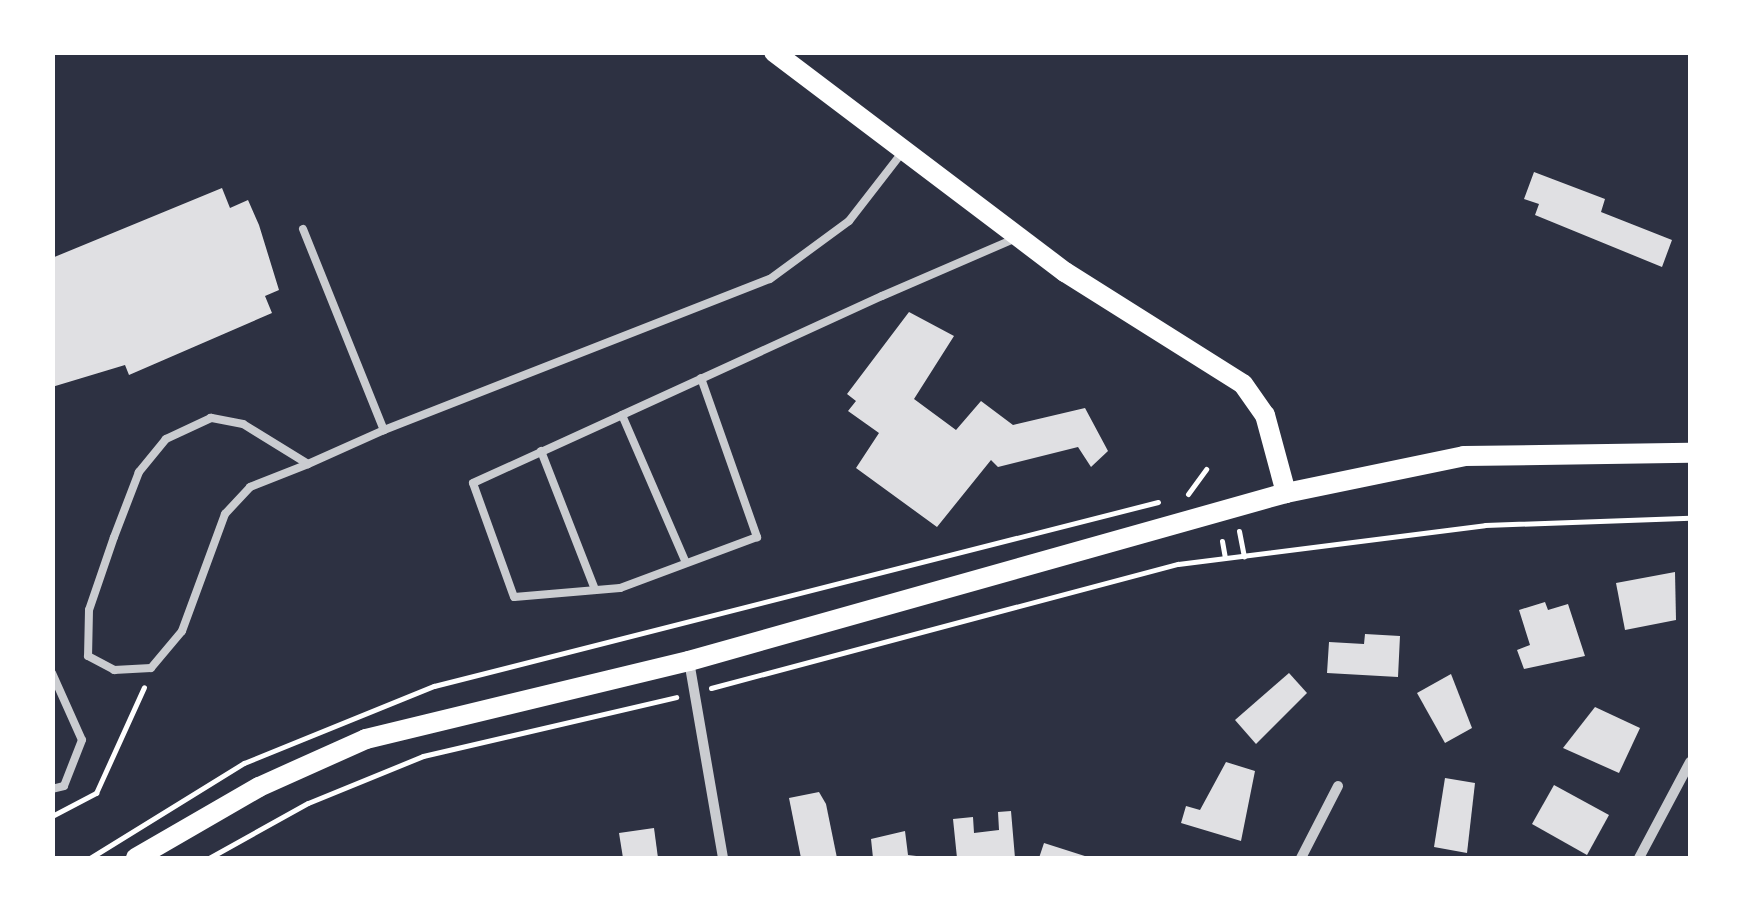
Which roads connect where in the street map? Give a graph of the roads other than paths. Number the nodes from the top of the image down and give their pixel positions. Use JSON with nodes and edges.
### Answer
{"nodes":[{"id":1,"x":774,"y":52,"type":"edge"},
{"id":2,"x":904,"y":150,"type":"junction"},
{"id":3,"x":304,"y":229,"type":"dead end"},
{"id":4,"x":1023,"y":236,"type":"junction"},
{"id":5,"x":702,"y":378,"type":"junction"},
{"id":6,"x":622,"y":414,"type":"junction"},
{"id":7,"x":384,"y":430,"type":"junction"},
{"id":8,"x":542,"y":452,"type":"junction"},
{"id":9,"x":1690,"y":454,"type":"edge"},
{"id":10,"x":308,"y":464,"type":"junction"},
{"id":11,"x":1286,"y":493,"type":"junction"},
{"id":12,"x":686,"y":563,"type":"junction"},
{"id":13,"x":594,"y":586,"type":"junction"},
{"id":14,"x":688,"y":660,"type":"junction"},
{"id":15,"x":52,"y":672,"type":"edge"},
{"id":16,"x":1690,"y":762,"type":"edge"},
{"id":17,"x":1338,"y":786,"type":"dead end"},
{"id":18,"x":52,"y":789,"type":"edge"},
{"id":19,"x":136,"y":858,"type":"edge"},
{"id":20,"x":723,"y":858,"type":"edge"},
{"id":21,"x":1301,"y":858,"type":"edge"},
{"id":22,"x":1638,"y":858,"type":"edge"}],
"edges":[{"from":1,"to":2,"type":"main road"},
{"from":2,"to":4,"type":"main road"},
{"from":2,"to":7,"type":"lane"},
{"from":3,"to":7,"type":"lane"},
{"from":4,"to":5,"type":"lane"},
{"from":4,"to":11,"type":"main road"},
{"from":5,"to":6,"type":"lane"},
{"from":5,"to":12,"type":"lane"},
{"from":6,"to":8,"type":"lane"},
{"from":6,"to":12,"type":"lane"},
{"from":7,"to":10,"type":"lane"},
{"from":8,"to":13,"type":"lane"},
{"from":8,"to":13,"type":"lane"},
{"from":9,"to":11,"type":"main road"},
{"from":10,"to":10,"type":"lane"},
{"from":11,"to":14,"type":"main road"},
{"from":12,"to":13,"type":"lane"},
{"from":14,"to":19,"type":"main road"},
{"from":14,"to":20,"type":"street"},
{"from":15,"to":18,"type":"lane"},
{"from":16,"to":22,"type":"street"},
{"from":17,"to":21,"type":"street"}]}
